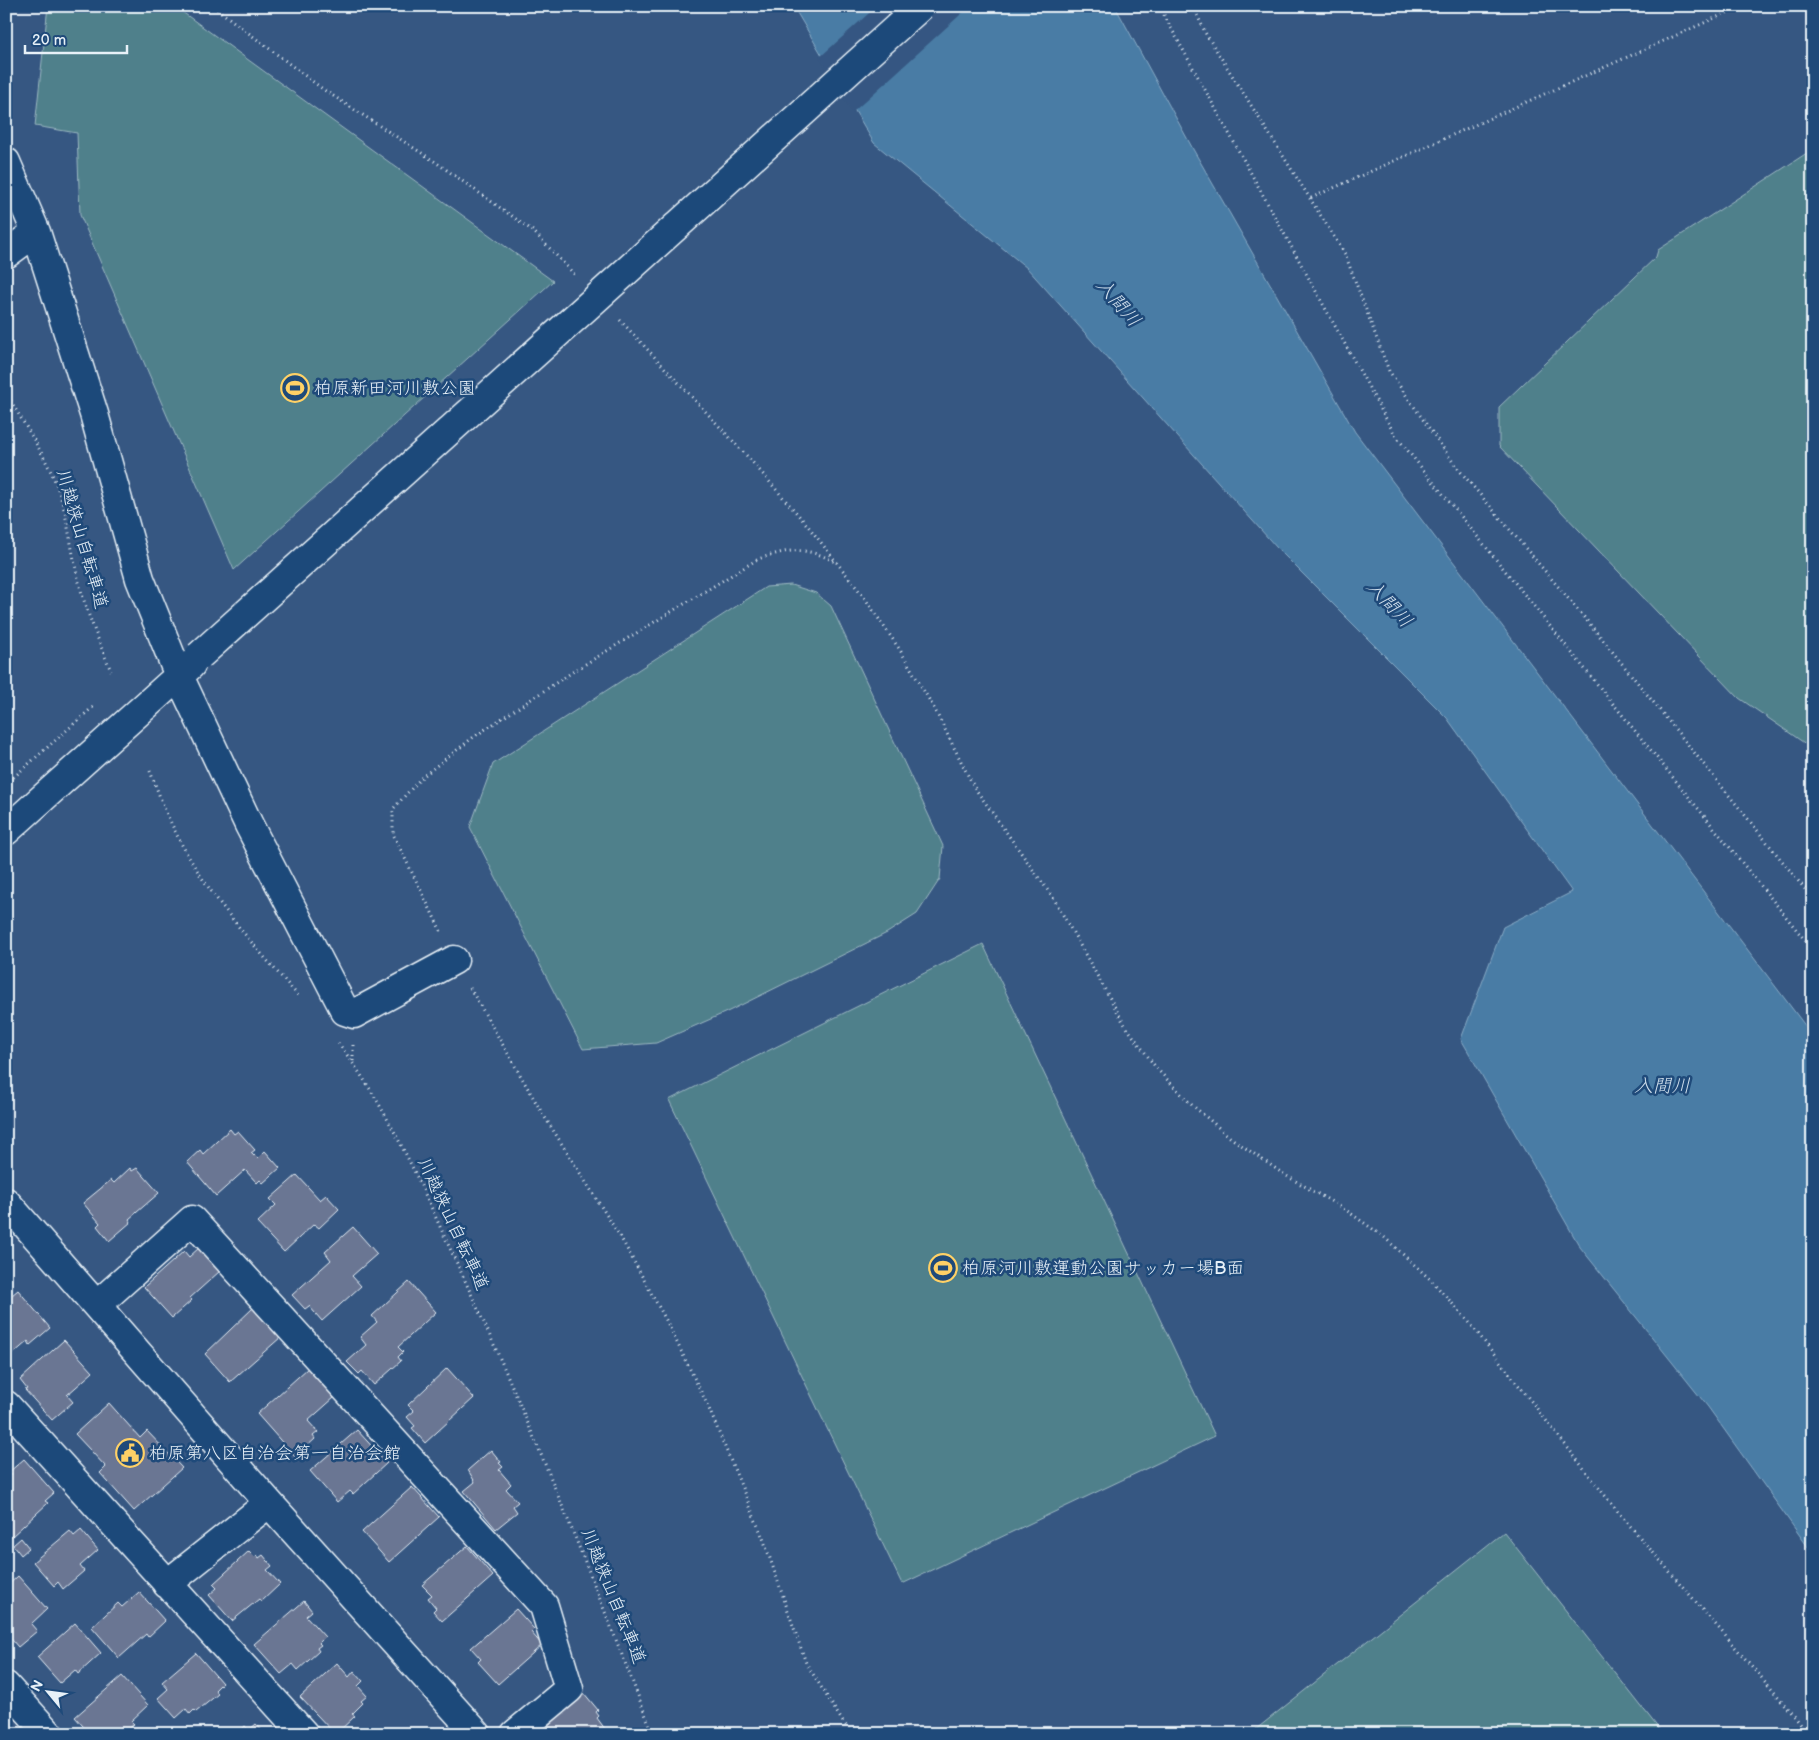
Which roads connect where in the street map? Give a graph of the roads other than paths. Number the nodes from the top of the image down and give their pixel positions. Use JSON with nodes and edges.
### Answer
{"nodes":[{"id":1,"x":921,"y":6,"type":"edge"},
{"id":2,"x":6,"y":162,"type":"edge"},
{"id":3,"x":36,"y":232,"type":"junction"},
{"id":4,"x":6,"y":254,"type":"edge"},
{"id":5,"x":178,"y":676,"type":"junction"},
{"id":6,"x":6,"y":831,"type":"edge"},
{"id":7,"x":454,"y":960,"type":"road end"},
{"id":8,"x":6,"y":1202,"type":"edge"},
{"id":9,"x":97,"y":1305,"type":"junction"},
{"id":10,"x":12,"y":1423,"type":"edge"},
{"id":11,"x":269,"y":1502,"type":"junction"},
{"id":12,"x":167,"y":1584,"type":"junction"},
{"id":13,"x":10,"y":1699,"type":"edge"},
{"id":14,"x":49,"y":1734,"type":"edge"},
{"id":15,"x":304,"y":1734,"type":"edge"},
{"id":16,"x":477,"y":1734,"type":"edge"},
{"id":17,"x":515,"y":1734,"type":"edge"}],
"edges":[{"from":1,"to":5,"type":"street","bridge":true},
{"from":2,"to":3,"type":"street"},
{"from":3,"to":4,"type":"street"},
{"from":3,"to":5,"type":"street"},
{"from":5,"to":6,"type":"street"},
{"from":5,"to":7,"type":"street"},
{"from":8,"to":9,"type":"street"},
{"from":9,"to":11,"type":"street"},
{"from":9,"to":17,"type":"street"},
{"from":10,"to":12,"type":"street"},
{"from":11,"to":12,"type":"street"},
{"from":11,"to":16,"type":"street"},
{"from":12,"to":15,"type":"street"},
{"from":13,"to":14,"type":"street"}]}
